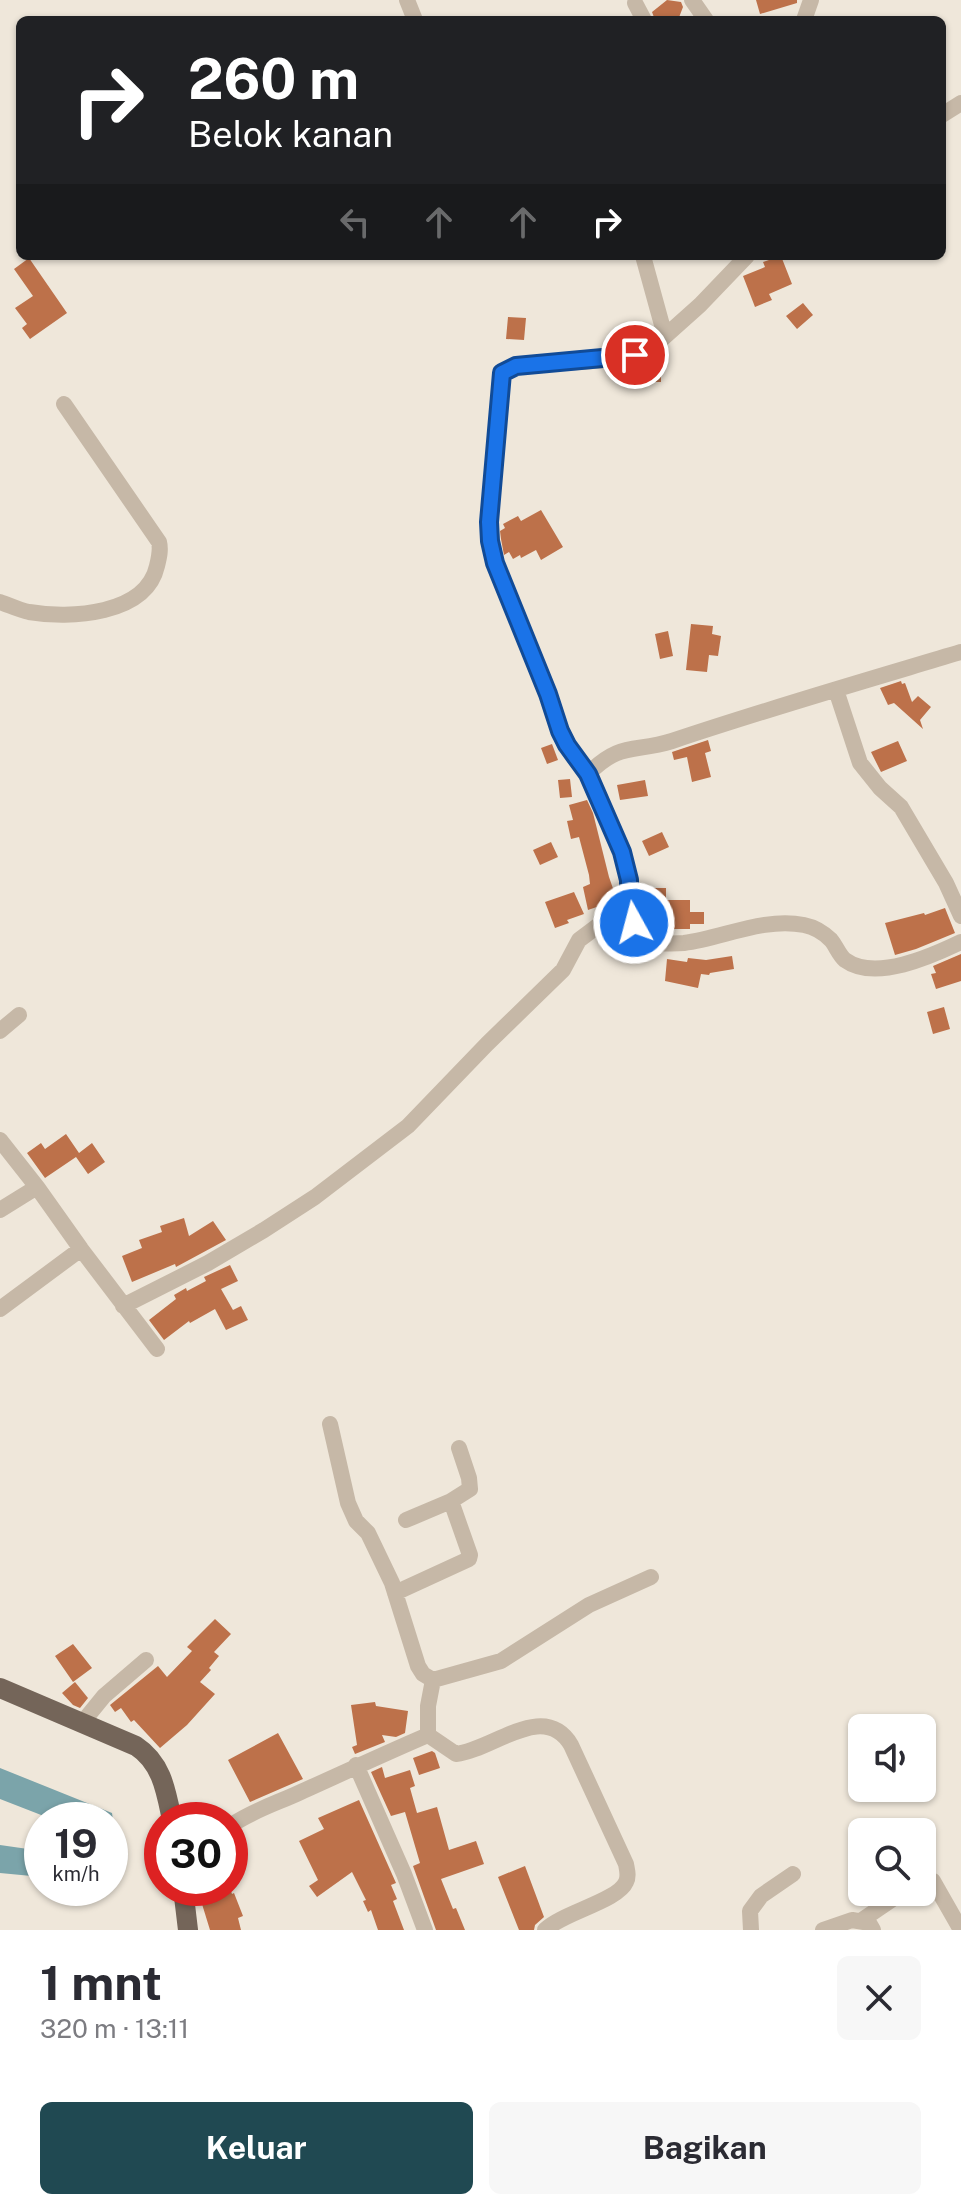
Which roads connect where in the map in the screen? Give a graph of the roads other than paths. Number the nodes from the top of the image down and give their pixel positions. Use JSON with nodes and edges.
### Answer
{"nodes":[{"id":1,"x":635,"y":3,"type":"dead end"},
{"id":2,"x":642,"y":16,"type":"edge"},
{"id":3,"x":644,"y":260,"type":"edge"},
{"id":4,"x":743,"y":260,"type":"edge"},
{"id":5,"x":665,"y":336,"type":"junction"},
{"id":6,"x":64,"y":404,"type":"dead end"},
{"id":7,"x":0,"y":602,"type":"edge"},
{"id":8,"x":961,"y":652,"type":"edge"},
{"id":9,"x":836,"y":690,"type":"junction"},
{"id":10,"x":588,"y":774,"type":"junction"},
{"id":11,"x":629,"y":908,"type":"junction"},
{"id":12,"x":961,"y":916,"type":"edge"},
{"id":13,"x":961,"y":942,"type":"edge"},
{"id":14,"x":19,"y":1015,"type":"dead end"},
{"id":15,"x":0,"y":1031,"type":"edge"},
{"id":16,"x":0,"y":1140,"type":"edge"},
{"id":17,"x":37,"y":1187,"type":"junction"},
{"id":18,"x":0,"y":1210,"type":"edge"},
{"id":19,"x":81,"y":1249,"type":"junction"},
{"id":20,"x":123,"y":1306,"type":"junction"},
{"id":21,"x":0,"y":1309,"type":"edge"},
{"id":22,"x":157,"y":1349,"type":"dead end"},
{"id":23,"x":330,"y":1424,"type":"dead end"},
{"id":24,"x":459,"y":1448,"type":"dead end"},
{"id":25,"x":451,"y":1501,"type":"junction"},
{"id":26,"x":406,"y":1520,"type":"dead end"},
{"id":27,"x":651,"y":1577,"type":"dead end"},
{"id":28,"x":395,"y":1593,"type":"junction"},
{"id":29,"x":146,"y":1660,"type":"dead end"},
{"id":30,"x":433,"y":1680,"type":"junction"},
{"id":31,"x":0,"y":1688,"type":"edge"},
{"id":32,"x":82,"y":1723,"type":"junction"},
{"id":33,"x":428,"y":1735,"type":"junction"},
{"id":34,"x":356,"y":1765,"type":"junction"},
{"id":35,"x":168,"y":1802,"type":"edge"},
{"id":36,"x":248,"y":1814,"type":"edge"},
{"id":37,"x":793,"y":1874,"type":"dead end"},
{"id":38,"x":936,"y":1884,"type":"edge"},
{"id":39,"x":185,"y":1906,"type":"edge"},
{"id":40,"x":888,"y":1906,"type":"edge"},
{"id":41,"x":868,"y":1925,"type":"edge"},
{"id":42,"x":188,"y":1930,"type":"edge"},
{"id":43,"x":425,"y":1930,"type":"edge"},
{"id":44,"x":545,"y":1930,"type":"edge"},
{"id":45,"x":751,"y":1930,"type":"edge"},
{"id":46,"x":823,"y":1930,"type":"edge"},
{"id":47,"x":961,"y":1930,"type":"edge"}],
"edges":[{"from":1,"to":2,"type":"street"},
{"from":3,"to":5,"type":"street"},
{"from":4,"to":5,"type":"street"},
{"from":5,"to":10,"type":"street"},
{"from":6,"to":7,"type":"street"},
{"from":8,"to":9,"type":"street"},
{"from":9,"to":10,"type":"street"},
{"from":9,"to":12,"type":"street"},
{"from":10,"to":11,"type":"street"},
{"from":11,"to":13,"type":"street"},
{"from":11,"to":20,"type":"street"},
{"from":14,"to":15,"type":"street"},
{"from":16,"to":17,"type":"street"},
{"from":17,"to":18,"type":"street"},
{"from":17,"to":19,"type":"street"},
{"from":19,"to":20,"type":"street"},
{"from":19,"to":21,"type":"street"},
{"from":20,"to":22,"type":"street"},
{"from":23,"to":28,"type":"street"},
{"from":24,"to":25,"type":"street"},
{"from":25,"to":26,"type":"street"},
{"from":25,"to":28,"type":"street"},
{"from":27,"to":30,"type":"street"},
{"from":28,"to":30,"type":"street"},
{"from":29,"to":32,"type":"street"},
{"from":30,"to":33,"type":"street"},
{"from":31,"to":32,"type":"main road"},
{"from":32,"to":35,"type":"main road"},
{"from":33,"to":34,"type":"street"},
{"from":33,"to":44,"type":"street"},
{"from":34,"to":36,"type":"street"},
{"from":34,"to":43,"type":"street"},
{"from":37,"to":45,"type":"street"},
{"from":38,"to":47,"type":"street"},
{"from":39,"to":42,"type":"main road"},
{"from":40,"to":41,"type":"street"},
{"from":41,"to":46,"type":"street"}]}
